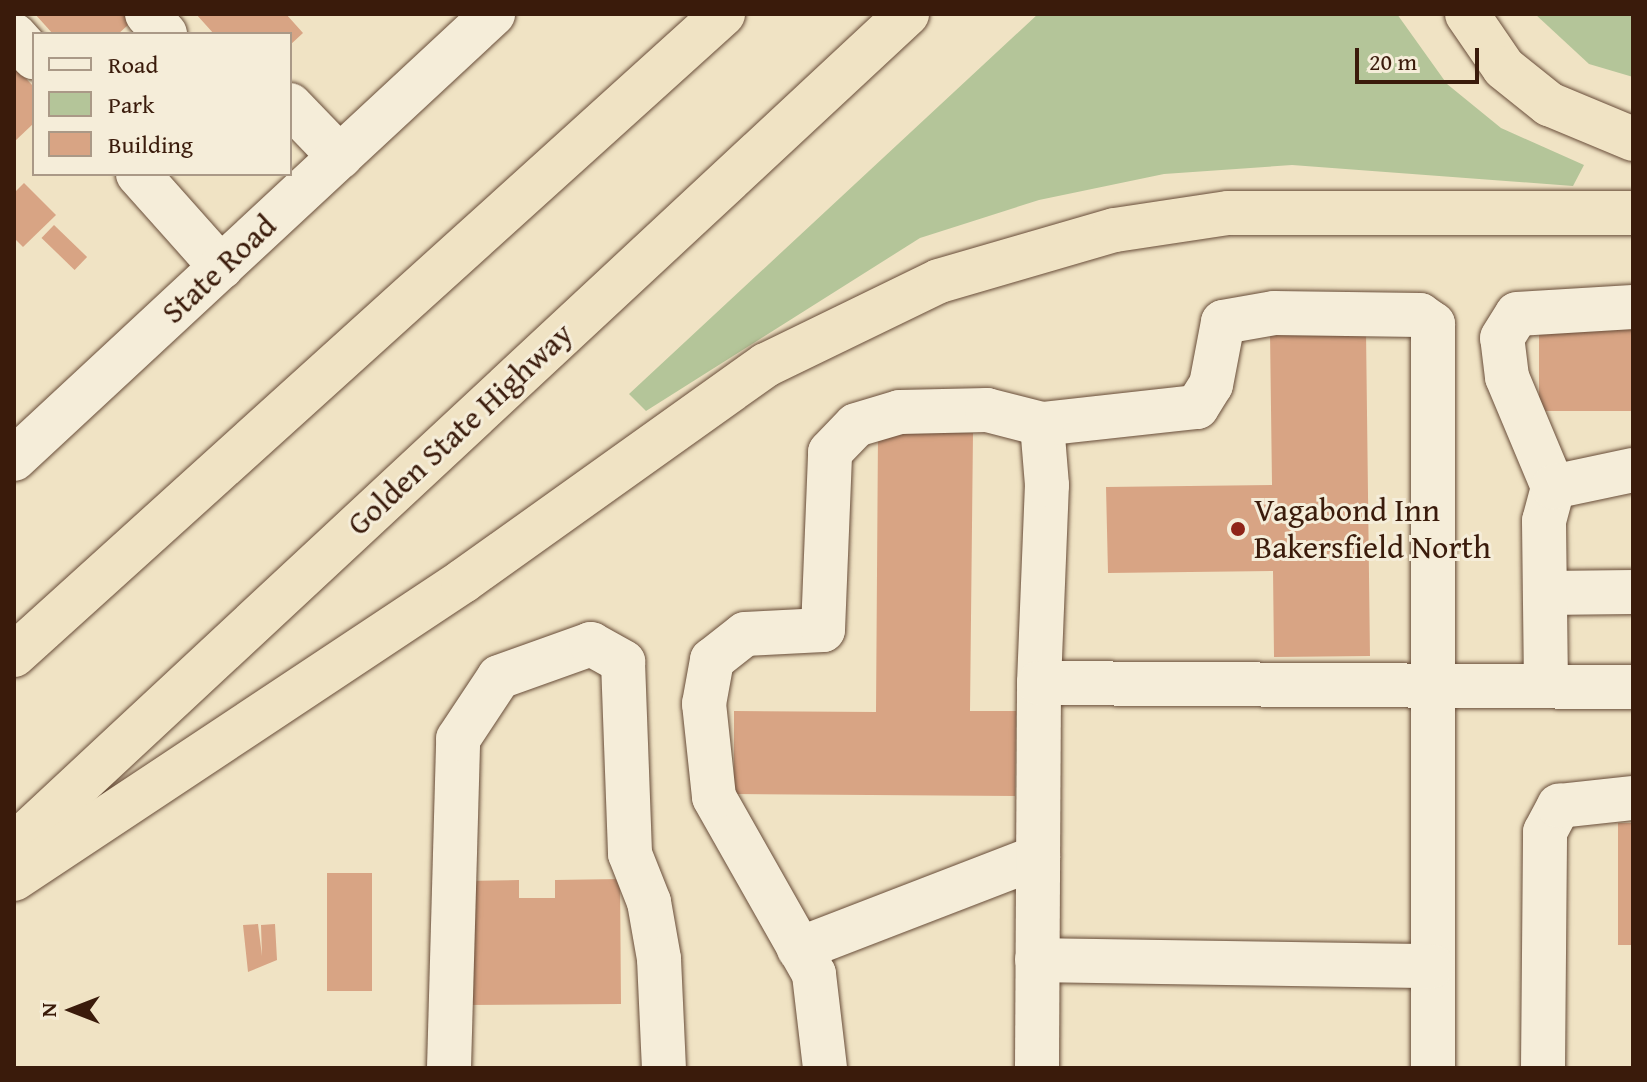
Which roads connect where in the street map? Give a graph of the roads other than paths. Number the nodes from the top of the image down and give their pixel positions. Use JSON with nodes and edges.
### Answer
{"nodes":[{"id":1,"x":147,"y":14,"type":"edge"},
{"id":2,"x":699,"y":14,"type":"edge"},
{"id":3,"x":723,"y":14,"type":"edge"},
{"id":4,"x":907,"y":14,"type":"edge"},
{"id":5,"x":1467,"y":14,"type":"edge"},
{"id":6,"x":489,"y":15,"type":"edge"},
{"id":7,"x":163,"y":32,"type":"edge"},
{"id":8,"x":14,"y":35,"type":"edge"},
{"id":9,"x":32,"y":55,"type":"edge"},
{"id":10,"x":292,"y":107,"type":"edge"},
{"id":11,"x":1633,"y":139,"type":"edge"},
{"id":12,"x":340,"y":157,"type":"junction"},
{"id":13,"x":140,"y":176,"type":"edge"},
{"id":14,"x":1633,"y":213,"type":"edge"},
{"id":15,"x":445,"y":266,"type":"junction"},
{"id":16,"x":221,"y":267,"type":"junction"},
{"id":17,"x":1633,"y":307,"type":"edge"},
{"id":18,"x":1042,"y":424,"type":"junction"},
{"id":19,"x":14,"y":459,"type":"edge"},
{"id":20,"x":1633,"y":470,"type":"edge"},
{"id":21,"x":1553,"y":487,"type":"junction"},
{"id":22,"x":1633,"y":592,"type":"edge"},
{"id":23,"x":1545,"y":593,"type":"junction"},
{"id":24,"x":14,"y":655,"type":"edge"},
{"id":25,"x":1039,"y":683,"type":"junction"},
{"id":26,"x":1429,"y":686,"type":"junction"},
{"id":27,"x":1546,"y":686,"type":"junction"},
{"id":28,"x":1633,"y":687,"type":"edge"},
{"id":29,"x":1633,"y":798,"type":"edge"},
{"id":30,"x":14,"y":845,"type":"edge"},
{"id":31,"x":1038,"y":857,"type":"junction"},
{"id":32,"x":14,"y":879,"type":"edge"},
{"id":33,"x":799,"y":949,"type":"junction"},
{"id":34,"x":1037,"y":960,"type":"junction"},
{"id":35,"x":1432,"y":966,"type":"junction"},
{"id":36,"x":449,"y":1068,"type":"edge"},
{"id":37,"x":664,"y":1068,"type":"edge"},
{"id":38,"x":825,"y":1068,"type":"edge"},
{"id":39,"x":1037,"y":1068,"type":"edge"},
{"id":40,"x":1433,"y":1068,"type":"edge"},
{"id":41,"x":1543,"y":1068,"type":"edge"}],
"edges":[{"from":1,"to":7,"type":"street"},
{"from":2,"to":15,"type":"highway"},
{"from":3,"to":15,"type":"highway"},
{"from":4,"to":30,"type":"highway","name":"Golden State Highway"},
{"from":5,"to":11,"type":"highway"},
{"from":6,"to":12,"type":"street","name":"State Road"},
{"from":8,"to":9,"type":"street"},
{"from":10,"to":12,"type":"street"},
{"from":12,"to":16,"type":"street","name":"State Road"},
{"from":13,"to":16,"type":"street"},
{"from":14,"to":32,"type":"highway"},
{"from":15,"to":24,"type":"highway"},
{"from":16,"to":19,"type":"street","name":"State Road"},
{"from":17,"to":21,"type":"street"},
{"from":18,"to":25,"type":"street"},
{"from":18,"to":26,"type":"street"},
{"from":18,"to":33,"type":"street"},
{"from":20,"to":21,"type":"street"},
{"from":21,"to":23,"type":"street"},
{"from":22,"to":23,"type":"street"},
{"from":23,"to":27,"type":"street"},
{"from":25,"to":26,"type":"street"},
{"from":25,"to":31,"type":"street"},
{"from":26,"to":27,"type":"street"},
{"from":26,"to":35,"type":"street"},
{"from":27,"to":28,"type":"street"},
{"from":29,"to":41,"type":"street"},
{"from":31,"to":33,"type":"street"},
{"from":31,"to":34,"type":"street"},
{"from":33,"to":38,"type":"street"},
{"from":34,"to":35,"type":"street"},
{"from":34,"to":39,"type":"street"},
{"from":35,"to":40,"type":"street"},
{"from":36,"to":37,"type":"street"}]}
